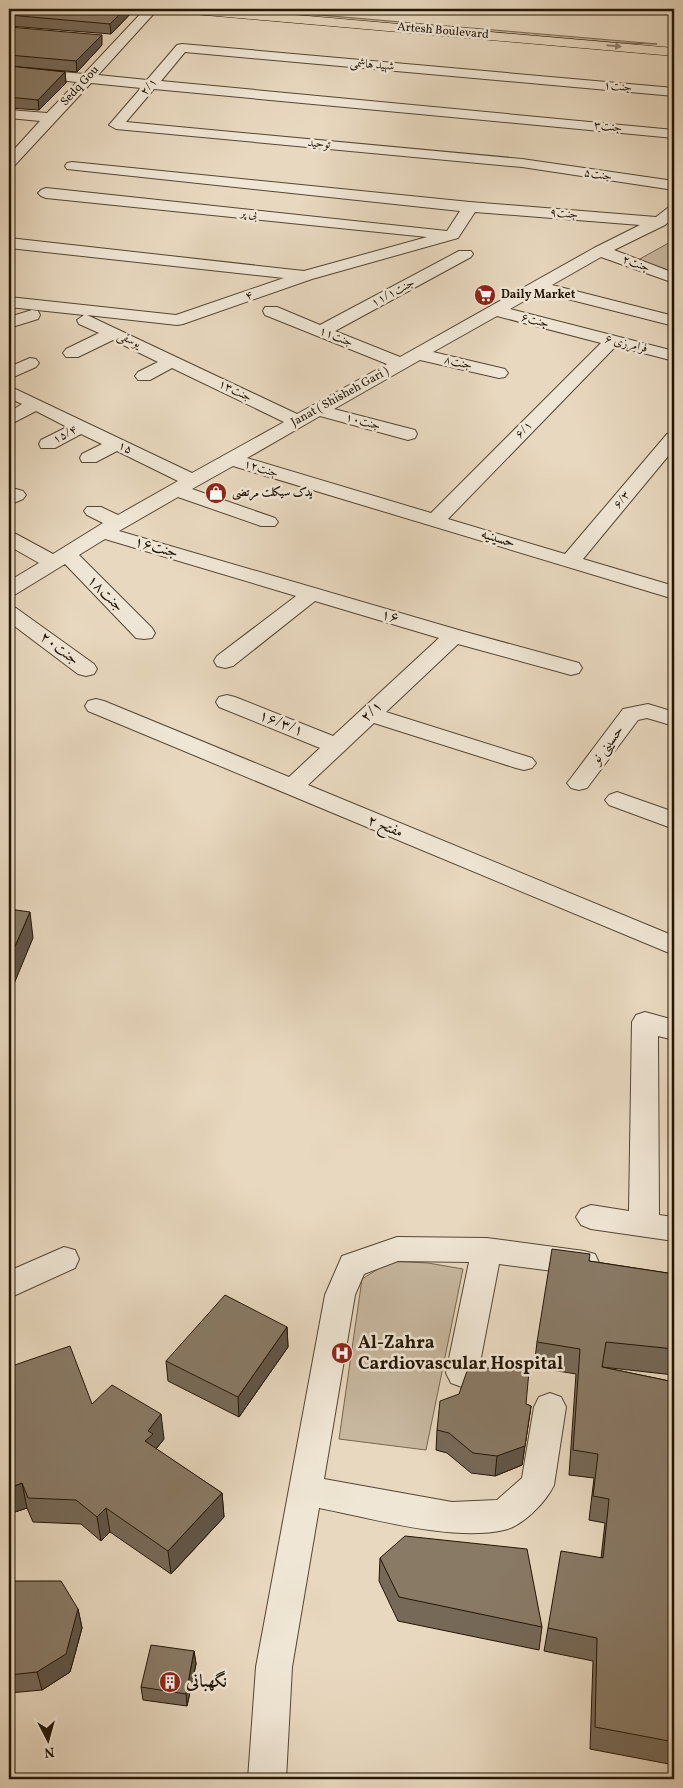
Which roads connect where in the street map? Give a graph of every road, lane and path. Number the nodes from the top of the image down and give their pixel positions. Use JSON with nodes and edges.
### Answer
{"nodes":[{"id":1,"x":152,"y":9,"type":"edge"},
{"id":2,"x":182,"y":9,"type":"edge"},
{"id":3,"x":301,"y":9,"type":"edge"},
{"id":4,"x":103,"y":40,"type":"edge"},
{"id":5,"x":121,"y":41,"type":"junction"},
{"id":6,"x":182,"y":48,"type":"joint"},
{"id":7,"x":652,"y":50,"type":"junction"},
{"id":8,"x":674,"y":52,"type":"edge"},
{"id":9,"x":9,"y":71,"type":"edge"},
{"id":10,"x":87,"y":78,"type":"junction"},
{"id":11,"x":562,"y":83,"type":"joint"},
{"id":12,"x":151,"y":84,"type":"junction"},
{"id":13,"x":674,"y":92,"type":"edge"},
{"id":14,"x":9,"y":114,"type":"edge"},
{"id":15,"x":50,"y":118,"type":"junction"},
{"id":16,"x":116,"y":125,"type":"joint"},
{"id":17,"x":674,"y":134,"type":"edge"},
{"id":18,"x":9,"y":162,"type":"edge"},
{"id":19,"x":522,"y":163,"type":"joint"},
{"id":20,"x":72,"y":166,"type":"dead end"},
{"id":21,"x":674,"y":186,"type":"edge"},
{"id":22,"x":46,"y":193,"type":"dead end"},
{"id":23,"x":648,"y":206,"type":"dead end"},
{"id":24,"x":470,"y":207,"type":"junction"},
{"id":25,"x":674,"y":209,"type":"edge"},
{"id":26,"x":667,"y":220,"type":"edge"},
{"id":27,"x":452,"y":235,"type":"junction"},
{"id":28,"x":9,"y":243,"type":"edge"},
{"id":29,"x":600,"y":251,"type":"junction"},
{"id":30,"x":465,"y":254,"type":"dead end"},
{"id":31,"x":306,"y":276,"type":"junction"},
{"id":32,"x":673,"y":277,"type":"edge"},
{"id":33,"x":537,"y":286,"type":"junction"},
{"id":34,"x":9,"y":302,"type":"edge"},
{"id":35,"x":494,"y":310,"type":"junction"},
{"id":36,"x":272,"y":311,"type":"dead end"},
{"id":37,"x":32,"y":315,"type":"dead end"},
{"id":38,"x":85,"y":320,"type":"dead end"},
{"id":39,"x":674,"y":320,"type":"edge"},
{"id":40,"x":9,"y":323,"type":"edge"},
{"id":41,"x":321,"y":331,"type":"junction"},
{"id":42,"x":577,"y":332,"type":"joint"},
{"id":43,"x":113,"y":333,"type":"junction"},
{"id":44,"x":613,"y":340,"type":"junction"},
{"id":45,"x":72,"y":353,"type":"dead end"},
{"id":46,"x":417,"y":354,"type":"junction"},
{"id":47,"x":674,"y":356,"type":"edge"},
{"id":48,"x":173,"y":361,"type":"junction"},
{"id":49,"x":30,"y":362,"type":"dead end"},
{"id":50,"x":400,"y":363,"type":"junction"},
{"id":51,"x":500,"y":373,"type":"dead end"},
{"id":52,"x":9,"y":374,"type":"edge"},
{"id":53,"x":144,"y":376,"type":"dead end"},
{"id":54,"x":9,"y":391,"type":"edge"},
{"id":55,"x":36,"y":404,"type":"junction"},
{"id":56,"x":317,"y":410,"type":"junction"},
{"id":57,"x":9,"y":420,"type":"edge"},
{"id":58,"x":298,"y":421,"type":"junction"},
{"id":59,"x":82,"y":426,"type":"junction"},
{"id":60,"x":408,"y":434,"type":"dead end"},
{"id":61,"x":674,"y":438,"type":"edge"},
{"id":62,"x":48,"y":444,"type":"dead end"},
{"id":63,"x":116,"y":444,"type":"junction"},
{"id":64,"x":89,"y":458,"type":"dead end"},
{"id":65,"x":230,"y":459,"type":"junction"},
{"id":66,"x":192,"y":481,"type":"junction"},
{"id":67,"x":322,"y":487,"type":"joint"},
{"id":68,"x":175,"y":490,"type":"junction"},
{"id":69,"x":94,"y":511,"type":"dead end"},
{"id":70,"x":436,"y":520,"type":"junction"},
{"id":71,"x":268,"y":522,"type":"dead end"},
{"id":72,"x":110,"y":527,"type":"junction"},
{"id":73,"x":9,"y":538,"type":"edge"},
{"id":74,"x":60,"y":559,"type":"junction"},
{"id":75,"x":570,"y":561,"type":"junction"},
{"id":76,"x":210,"y":564,"type":"joint"},
{"id":77,"x":9,"y":590,"type":"edge"},
{"id":78,"x":674,"y":593,"type":"edge"},
{"id":79,"x":311,"y":594,"type":"junction"},
{"id":80,"x":9,"y":612,"type":"edge"},
{"id":81,"x":144,"y":633,"type":"dead end"},
{"id":82,"x":454,"y":636,"type":"junction"},
{"id":83,"x":225,"y":661,"type":"dead end"},
{"id":84,"x":571,"y":668,"type":"dead end"},
{"id":85,"x":86,"y":669,"type":"dead end"},
{"id":86,"x":227,"y":702,"type":"dead end"},
{"id":87,"x":96,"y":706,"type":"dead end"},
{"id":88,"x":370,"y":714,"type":"junction"},
{"id":89,"x":674,"y":719,"type":"edge"},
{"id":90,"x":336,"y":746,"type":"junction"},
{"id":91,"x":524,"y":763,"type":"dead end"},
{"id":92,"x":579,"y":783,"type":"dead end"},
{"id":93,"x":291,"y":788,"type":"junction"},
{"id":94,"x":616,"y":800,"type":"dead end"},
{"id":95,"x":674,"y":821,"type":"edge"},
{"id":96,"x":674,"y":946,"type":"edge"},
{"id":97,"x":674,"y":1030,"type":"edge"},
{"id":98,"x":591,"y":1217,"type":"dead end"},
{"id":99,"x":644,"y":1225,"type":"junction"},
{"id":100,"x":674,"y":1229,"type":"edge"},
{"id":101,"x":487,"y":1250,"type":"junction"},
{"id":102,"x":64,"y":1259,"type":"dead end"},
{"id":103,"x":615,"y":1267,"type":"edge"},
{"id":104,"x":9,"y":1285,"type":"edge"},
{"id":105,"x":462,"y":1373,"type":"dead end"},
{"id":106,"x":550,"y":1407,"type":"dead end"},
{"id":107,"x":307,"y":1491,"type":"junction"},
{"id":108,"x":267,"y":1779,"type":"edge"}],
"edges":[{"from":1,"to":5,"type":"street","name":"Sedq Gou"},
{"from":2,"to":7,"type":"main road","name":"Artesh Boulevard","one_way":true},
{"from":3,"to":7,"type":"main road","name":"Artesh Boulevard"},
{"from":4,"to":5,"type":"street"},
{"from":5,"to":10,"type":"street","name":"Sedq Gou"},
{"from":6,"to":11,"type":"street","name":"شهید هاشمی"},
{"from":6,"to":12,"type":"street","name":"۲/۱"},
{"from":7,"to":8,"type":"main road","name":"Artesh Boulevard"},
{"from":9,"to":10,"type":"street","name":"جنت۳"},
{"from":10,"to":12,"type":"street","name":"جنت۳"},
{"from":10,"to":15,"type":"street","name":"Sedq Gou"},
{"from":11,"to":13,"type":"street","name":"جنت۱"},
{"from":12,"to":16,"type":"street","name":"۲/۱"},
{"from":12,"to":17,"type":"street","name":"جنت۳"},
{"from":14,"to":15,"type":"street"},
{"from":15,"to":18,"type":"street","name":"Sedq Gou"},
{"from":16,"to":19,"type":"street","name":"توحید"},
{"from":19,"to":21,"type":"street","name":"جنت۵"},
{"from":20,"to":24,"type":"street","name":"جنت۹"},
{"from":22,"to":27,"type":"street","name":"بی پر"},
{"from":23,"to":25,"type":"street"},
{"from":24,"to":26,"type":"street","name":"جنت۹"},
{"from":24,"to":27,"type":"street"},
{"from":25,"to":26,"type":"street","name":"Janat ( Shisheh Gari )"},
{"from":26,"to":29,"type":"street","name":"Janat ( Shisheh Gari )"},
{"from":27,"to":31,"type":"street","name":"۴"},
{"from":28,"to":31,"type":"street"},
{"from":29,"to":32,"type":"street","name":"جنت۲"},
{"from":29,"to":33,"type":"street","name":"Janat ( Shisheh Gari )"},
{"from":30,"to":41,"type":"street","name":"جنت۱۱/۱"},
{"from":31,"to":34,"type":"street","name":"۴"},
{"from":33,"to":35,"type":"street","name":"Janat ( Shisheh Gari )"},
{"from":33,"to":39,"type":"street"},
{"from":35,"to":42,"type":"street","name":"جنت۶"},
{"from":35,"to":46,"type":"street","name":"Janat ( Shisheh Gari )"},
{"from":36,"to":41,"type":"street","name":"جنت۱۱"},
{"from":37,"to":40,"type":"street"},
{"from":38,"to":43,"type":"street","name":"یوسفی"},
{"from":41,"to":50,"type":"street","name":"جنت۱۱"},
{"from":42,"to":44,"type":"street","name":"فرامرزی ۶"},
{"from":43,"to":45,"type":"street"},
{"from":43,"to":48,"type":"street","name":"یوسفی"},
{"from":44,"to":47,"type":"street","name":"فرامرزی ۶"},
{"from":44,"to":70,"type":"street","name":"۶/۱"},
{"from":46,"to":50,"type":"street","name":"Janat ( Shisheh Gari )"},
{"from":46,"to":51,"type":"street","name":"جنت۸"},
{"from":48,"to":53,"type":"street"},
{"from":48,"to":58,"type":"street","name":"جنت۱۳"},
{"from":49,"to":52,"type":"street"},
{"from":50,"to":56,"type":"street","name":"Janat ( Shisheh Gari )"},
{"from":54,"to":55,"type":"street","name":"۱۵"},
{"from":55,"to":57,"type":"street"},
{"from":55,"to":59,"type":"street","name":"۱۵"},
{"from":56,"to":58,"type":"street","name":"Janat ( Shisheh Gari )"},
{"from":56,"to":60,"type":"street","name":"جنت۱۰"},
{"from":58,"to":65,"type":"street","name":"Janat ( Shisheh Gari )"},
{"from":59,"to":62,"type":"street","name":"۱۵/۴"},
{"from":59,"to":63,"type":"street","name":"۱۵"},
{"from":61,"to":75,"type":"street","name":"۶/۳"},
{"from":63,"to":64,"type":"street"},
{"from":63,"to":66,"type":"street","name":"۱۵"},
{"from":65,"to":66,"type":"street","name":"Janat ( Shisheh Gari )"},
{"from":65,"to":67,"type":"street","name":"جنت۱۲"},
{"from":66,"to":68,"type":"street","name":"Janat ( Shisheh Gari )"},
{"from":67,"to":70,"type":"street","name":"حسینیه"},
{"from":68,"to":71,"type":"street"},
{"from":68,"to":72,"type":"street","name":"Janat ( Shisheh Gari )"},
{"from":69,"to":72,"type":"street","name":"جنت۱۶"},
{"from":70,"to":75,"type":"street","name":"حسینیه"},
{"from":72,"to":74,"type":"street","name":"Janat ( Shisheh Gari )"},
{"from":72,"to":76,"type":"street","name":"جنت۱۶"},
{"from":73,"to":74,"type":"street","name":"جنت۱۸"},
{"from":74,"to":77,"type":"street","name":"Janat ( Shisheh Gari )"},
{"from":74,"to":81,"type":"street","name":"جنت۱۸"},
{"from":75,"to":78,"type":"street","name":"حسینیه"},
{"from":76,"to":79,"type":"street","name":"۱۶"},
{"from":79,"to":82,"type":"street","name":"۱۶"},
{"from":79,"to":83,"type":"street"},
{"from":80,"to":85,"type":"street","name":"جنت۲۰"},
{"from":82,"to":84,"type":"street","name":"۱۶"},
{"from":82,"to":88,"type":"street","name":"۲/۱"},
{"from":86,"to":90,"type":"street","name":"۱۶/۳/۱"},
{"from":87,"to":93,"type":"street","name":"مفتح ۲"},
{"from":88,"to":90,"type":"street","name":"۲/۱"},
{"from":88,"to":91,"type":"street"},
{"from":89,"to":92,"type":"street","name":"حسینی نو"},
{"from":90,"to":93,"type":"street","name":"۲/۱"},
{"from":93,"to":96,"type":"street","name":"مفتح ۲"},
{"from":94,"to":95,"type":"street"},
{"from":97,"to":99,"type":"street"},
{"from":98,"to":99,"type":"street"},
{"from":99,"to":100,"type":"street"},
{"from":101,"to":103,"type":"street"},
{"from":101,"to":105,"type":"street"},
{"from":101,"to":107,"type":"street"},
{"from":102,"to":104,"type":"street"},
{"from":106,"to":107,"type":"street"},
{"from":107,"to":108,"type":"street"}]}
